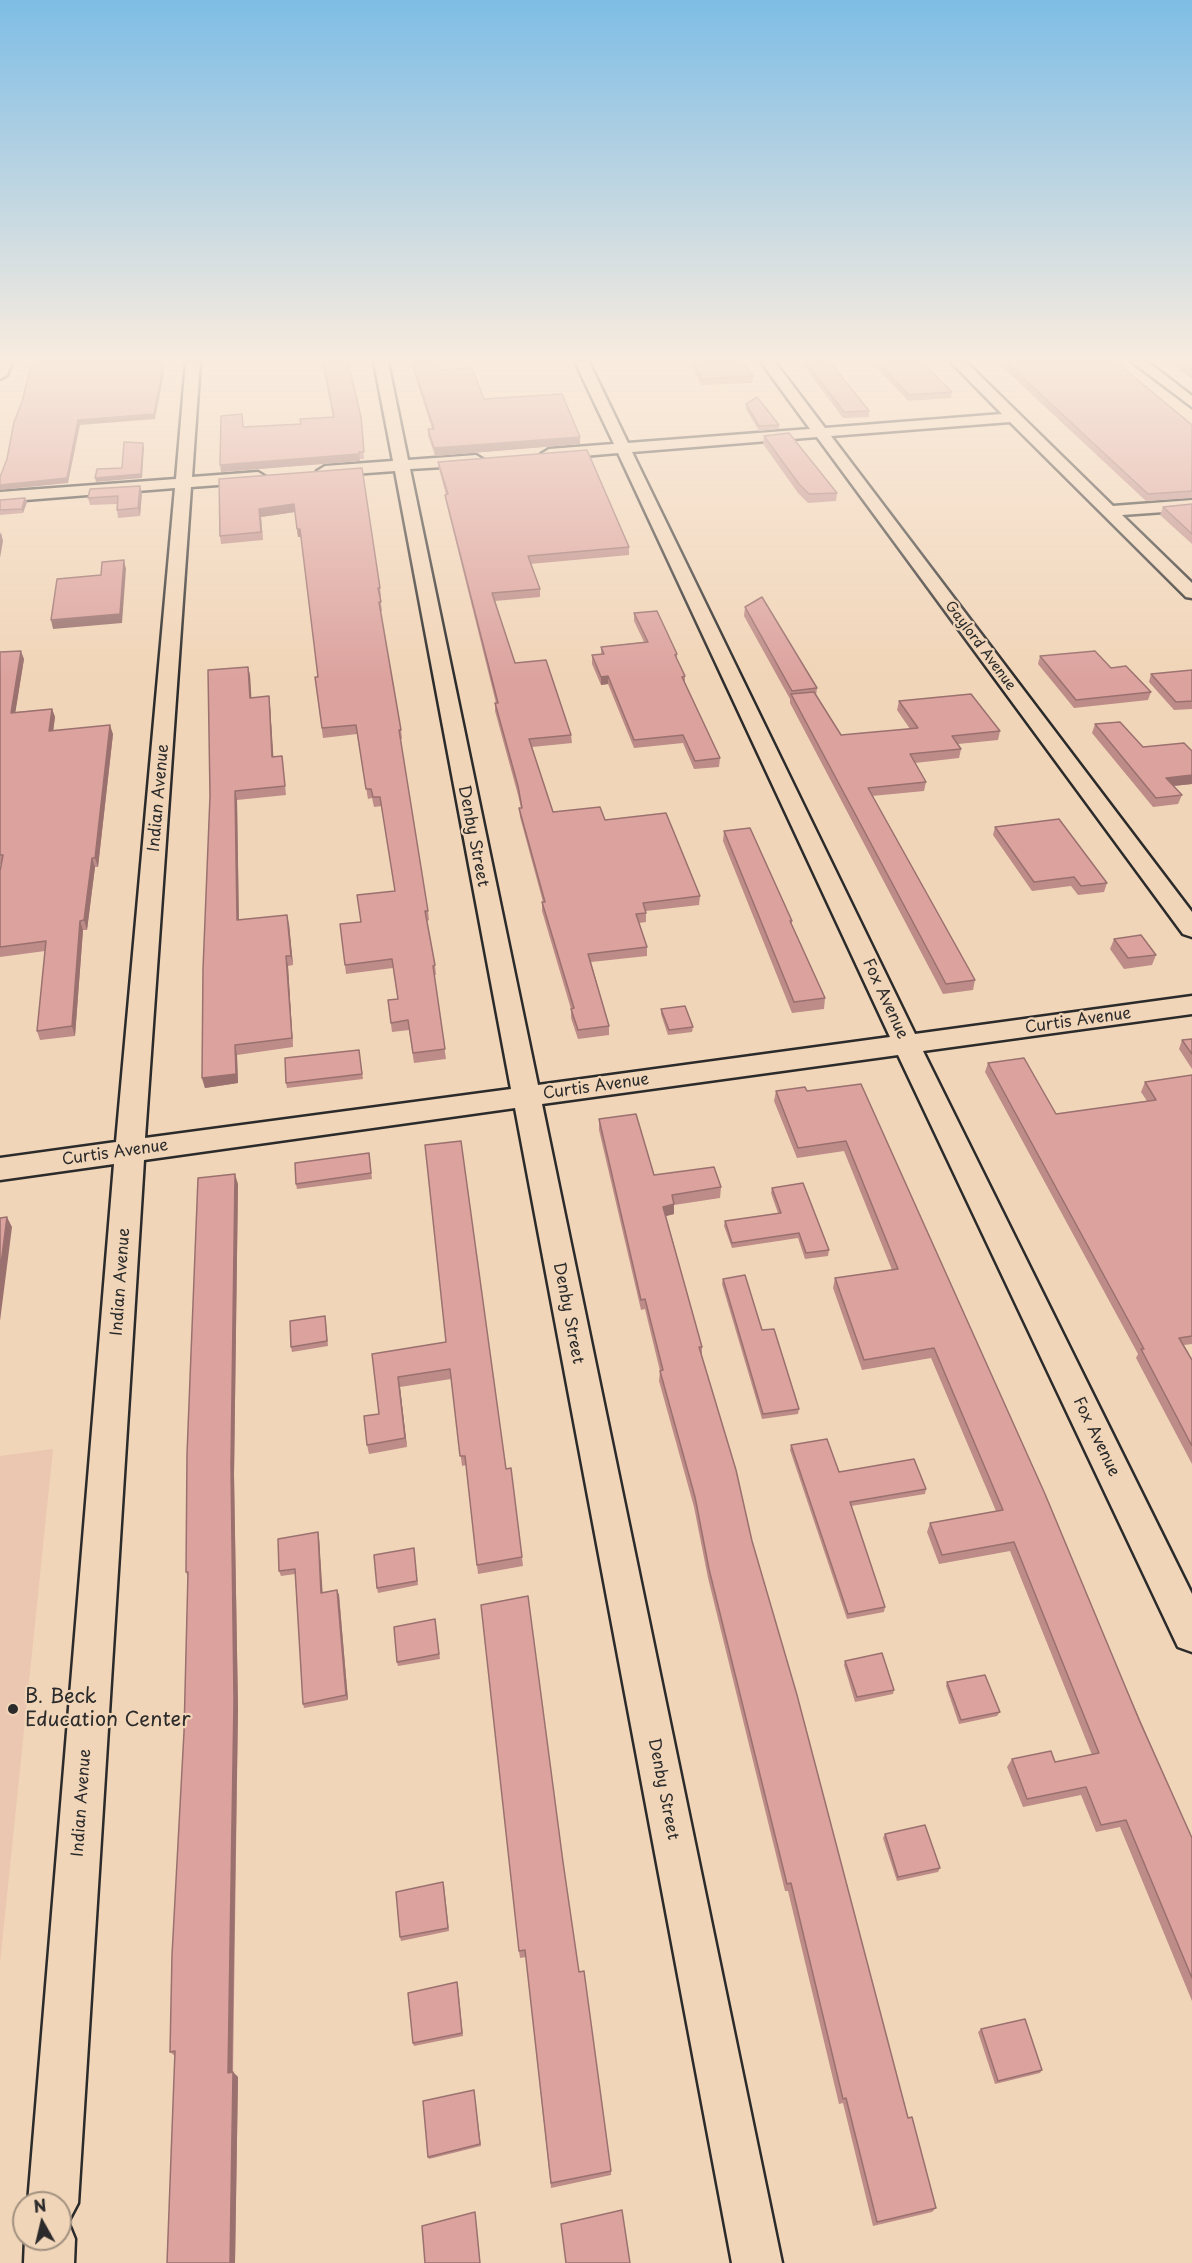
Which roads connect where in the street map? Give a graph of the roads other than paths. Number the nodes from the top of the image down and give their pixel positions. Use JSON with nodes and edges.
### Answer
{"nodes":[{"id":1,"x":185,"y":468,"type":"edge"},
{"id":2,"x":370,"y":468,"type":"edge"},
{"id":3,"x":403,"y":468,"type":"edge"},
{"id":4,"x":631,"y":468,"type":"edge"},
{"id":5,"x":849,"y":468,"type":"edge"},
{"id":6,"x":1065,"y":468,"type":"edge"},
{"id":7,"x":303,"y":473,"type":"edge"},
{"id":8,"x":268,"y":476,"type":"edge"},
{"id":9,"x":184,"y":483,"type":"junction"},
{"id":10,"x":0,"y":497,"type":"edge"},
{"id":11,"x":1192,"y":505,"type":"edge"},
{"id":12,"x":1109,"y":511,"type":"junction"},
{"id":13,"x":1192,"y":593,"type":"edge"},
{"id":14,"x":1192,"y":929,"type":"edge"},
{"id":15,"x":1192,"y":1005,"type":"edge"},
{"id":16,"x":907,"y":1044,"type":"junction"},
{"id":17,"x":525,"y":1096,"type":"junction"},
{"id":18,"x":130,"y":1151,"type":"junction"},
{"id":19,"x":0,"y":1168,"type":"edge"},
{"id":20,"x":1192,"y":1634,"type":"edge"},
{"id":21,"x":54,"y":2191,"type":"edge"},
{"id":22,"x":757,"y":2263,"type":"edge"}],
"edges":[{"from":1,"to":9,"type":"street","name":"Indian Avenue"},
{"from":2,"to":7,"type":"street"},
{"from":3,"to":17,"type":"street","name":"Denby Street"},
{"from":4,"to":16,"type":"street","name":"Fox Avenue"},
{"from":5,"to":14,"type":"street","name":"Gaylord Avenue"},
{"from":6,"to":12,"type":"street"},
{"from":8,"to":9,"type":"street"},
{"from":9,"to":10,"type":"street"},
{"from":9,"to":18,"type":"street","name":"Indian Avenue"},
{"from":11,"to":12,"type":"street"},
{"from":12,"to":13,"type":"street"},
{"from":15,"to":16,"type":"street","name":"Curtis Avenue"},
{"from":16,"to":17,"type":"street","name":"Curtis Avenue"},
{"from":16,"to":20,"type":"street","name":"Fox Avenue"},
{"from":17,"to":18,"type":"street","name":"Curtis Avenue"},
{"from":17,"to":22,"type":"street","name":"Denby Street"},
{"from":18,"to":19,"type":"street","name":"Curtis Avenue"},
{"from":18,"to":21,"type":"street","name":"Indian Avenue"}]}
